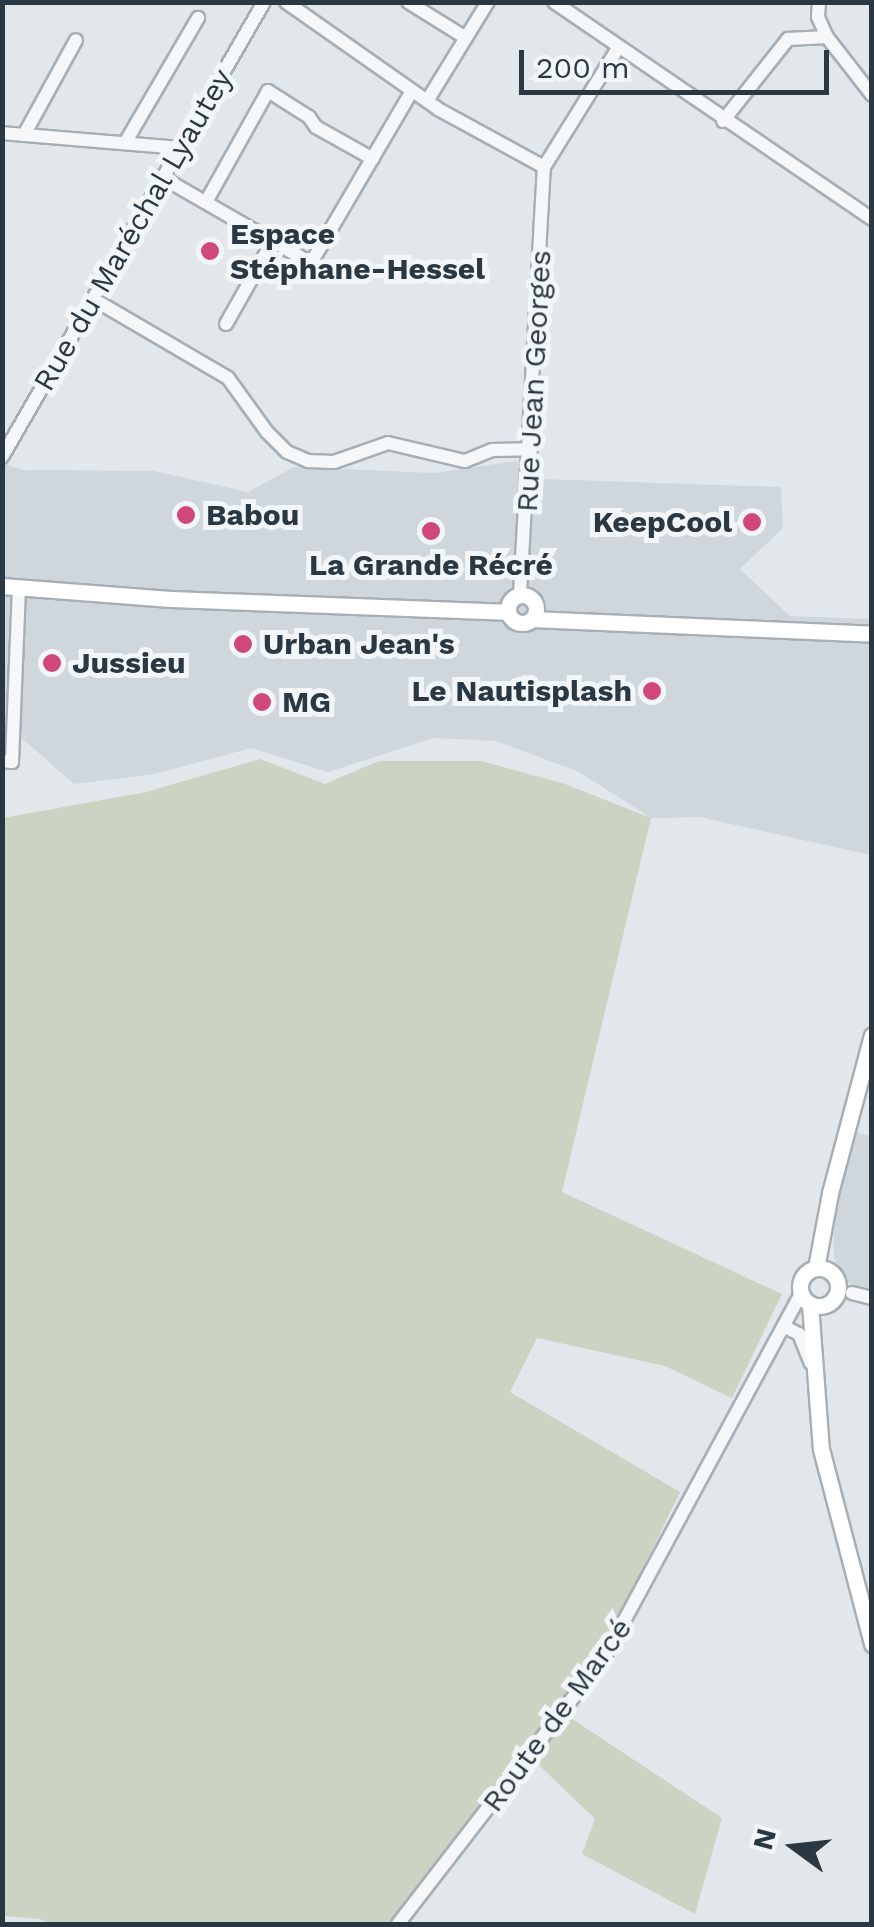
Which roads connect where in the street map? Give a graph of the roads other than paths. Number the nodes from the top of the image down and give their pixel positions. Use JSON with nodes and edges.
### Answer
{"nodes":[{"id":1,"x":264,"y":2,"type":"edge"},
{"id":2,"x":286,"y":2,"type":"edge"},
{"id":3,"x":408,"y":2,"type":"edge"},
{"id":4,"x":488,"y":2,"type":"edge"},
{"id":5,"x":554,"y":2,"type":"edge"},
{"id":6,"x":819,"y":2,"type":"edge"},
{"id":7,"x":198,"y":18,"type":"dead end"},
{"id":8,"x":827,"y":37,"type":"junction"},
{"id":9,"x":466,"y":38,"type":"junction"},
{"id":10,"x":76,"y":40,"type":"dead end"},
{"id":11,"x":618,"y":48,"type":"junction"},
{"id":12,"x":412,"y":91,"type":"junction"},
{"id":13,"x":872,"y":94,"type":"edge"},
{"id":14,"x":427,"y":101,"type":"junction"},
{"id":15,"x":723,"y":121,"type":"junction"},
{"id":16,"x":2,"y":134,"type":"edge"},
{"id":17,"x":24,"y":135,"type":"junction"},
{"id":18,"x":124,"y":143,"type":"junction"},
{"id":19,"x":180,"y":148,"type":"junction"},
{"id":20,"x":373,"y":158,"type":"junction"},
{"id":21,"x":544,"y":167,"type":"junction"},
{"id":22,"x":163,"y":178,"type":"junction"},
{"id":23,"x":206,"y":202,"type":"junction"},
{"id":24,"x":872,"y":218,"type":"edge"},
{"id":25,"x":273,"y":241,"type":"junction"},
{"id":26,"x":93,"y":300,"type":"junction"},
{"id":27,"x":226,"y":324,"type":"dead end"},
{"id":28,"x":4,"y":449,"type":"edge"},
{"id":29,"x":531,"y":449,"type":"junction"},
{"id":30,"x":11,"y":589,"type":"edge"},
{"id":31,"x":520,"y":594,"type":"junction"},
{"id":32,"x":534,"y":611,"type":"junction"},
{"id":33,"x":508,"y":612,"type":"junction"},
{"id":34,"x":872,"y":634,"type":"edge"},
{"id":35,"x":2,"y":761,"type":"edge"},
{"id":36,"x":872,"y":1035,"type":"edge"},
{"id":37,"x":835,"y":1282,"type":"junction"},
{"id":38,"x":872,"y":1298,"type":"edge"},
{"id":39,"x":810,"y":1302,"type":"junction"},
{"id":40,"x":782,"y":1330,"type":"junction"},
{"id":41,"x":812,"y":1369,"type":"junction"},
{"id":42,"x":872,"y":1644,"type":"edge"},
{"id":43,"x":398,"y":1924,"type":"edge"}],
"edges":[{"from":1,"to":19,"type":"street","name":"Rue du Maréchal Lyautey"},
{"from":2,"to":12,"type":"street"},
{"from":3,"to":9,"type":"street"},
{"from":4,"to":9,"type":"street"},
{"from":5,"to":11,"type":"street"},
{"from":6,"to":8,"type":"street"},
{"from":7,"to":18,"type":"street"},
{"from":8,"to":13,"type":"street"},
{"from":8,"to":15,"type":"street"},
{"from":9,"to":14,"type":"street"},
{"from":10,"to":17,"type":"street"},
{"from":11,"to":15,"type":"street"},
{"from":11,"to":21,"type":"street"},
{"from":12,"to":14,"type":"street"},
{"from":12,"to":20,"type":"street"},
{"from":14,"to":21,"type":"street"},
{"from":15,"to":24,"type":"street"},
{"from":16,"to":17,"type":"street"},
{"from":17,"to":18,"type":"street"},
{"from":18,"to":19,"type":"street"},
{"from":19,"to":22,"type":"street","name":"Rue du Maréchal Lyautey"},
{"from":20,"to":23,"type":"street"},
{"from":20,"to":25,"type":"street"},
{"from":21,"to":29,"type":"street","name":"Rue Jean Georges"},
{"from":22,"to":23,"type":"street"},
{"from":22,"to":26,"type":"street","name":"Rue du Maréchal Lyautey"},
{"from":23,"to":25,"type":"street"},
{"from":25,"to":27,"type":"street"},
{"from":26,"to":28,"type":"street","name":"Rue du Maréchal Lyautey"},
{"from":26,"to":29,"type":"street"},
{"from":29,"to":31,"type":"street","name":"Rue Jean Georges"},
{"from":30,"to":33,"type":"main road"},
{"from":30,"to":35,"type":"street"},
{"from":31,"to":32,"type":"main road"},
{"from":31,"to":33,"type":"main road"},
{"from":32,"to":33,"type":"main road"},
{"from":32,"to":34,"type":"main road"},
{"from":36,"to":37,"type":"main road"},
{"from":37,"to":38,"type":"street"},
{"from":37,"to":39,"type":"main road"},
{"from":37,"to":39,"type":"main road"},
{"from":39,"to":40,"type":"street","name":"Route de Marcé"},
{"from":39,"to":41,"type":"main road"},
{"from":40,"to":41,"type":"street"},
{"from":40,"to":43,"type":"street","name":"Route de Marcé"},
{"from":41,"to":42,"type":"main road"}]}
